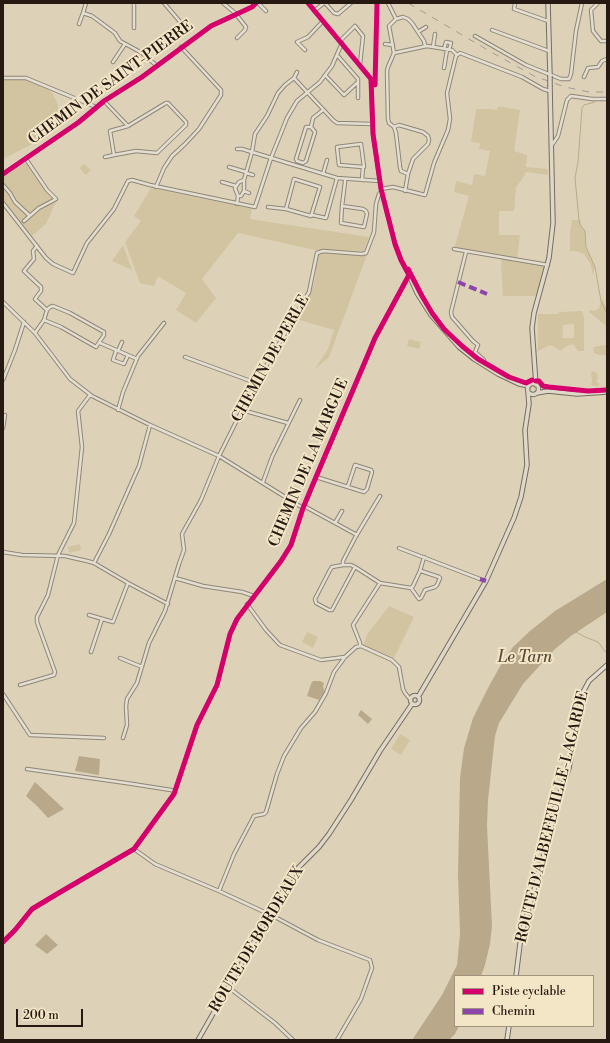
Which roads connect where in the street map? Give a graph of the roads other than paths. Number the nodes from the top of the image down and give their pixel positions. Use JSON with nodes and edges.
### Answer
{"nodes":[{"id":1,"x":86,"y":3,"type":"edge"},
{"id":2,"x":134,"y":3,"type":"edge"},
{"id":3,"x":164,"y":3,"type":"edge"},
{"id":4,"x":223,"y":3,"type":"edge"},
{"id":5,"x":257,"y":3,"type":"edge"},
{"id":6,"x":308,"y":3,"type":"edge"},
{"id":7,"x":324,"y":3,"type":"edge"},
{"id":8,"x":351,"y":3,"type":"edge"},
{"id":9,"x":388,"y":3,"type":"edge"},
{"id":10,"x":515,"y":3,"type":"edge"},
{"id":11,"x":548,"y":3,"type":"edge"},
{"id":12,"x":582,"y":3,"type":"edge"},
{"id":13,"x":598,"y":3,"type":"edge"},
{"id":14,"x":266,"y":11,"type":"dead end"},
{"id":15,"x":314,"y":11,"type":"junction"},
{"id":16,"x":83,"y":13,"type":"junction"},
{"id":17,"x":236,"y":15,"type":"junction"},
{"id":18,"x":396,"y":19,"type":"junction"},
{"id":19,"x":323,"y":21,"type":"junction"},
{"id":20,"x":548,"y":21,"type":"junction"},
{"id":21,"x":79,"y":24,"type":"dead end"},
{"id":22,"x":426,"y":27,"type":"dead end"},
{"id":23,"x":134,"y":28,"type":"dead end"},
{"id":24,"x":184,"y":28,"type":"dead end"},
{"id":25,"x":492,"y":30,"type":"dead end"},
{"id":26,"x":418,"y":32,"type":"junction"},
{"id":27,"x":435,"y":34,"type":"dead end"},
{"id":28,"x":475,"y":36,"type":"dead end"},
{"id":29,"x":237,"y":38,"type":"dead end"},
{"id":30,"x":607,"y":41,"type":"edge"},
{"id":31,"x":341,"y":42,"type":"junction"},
{"id":32,"x":126,"y":44,"type":"junction"},
{"id":33,"x":385,"y":44,"type":"dead end"},
{"id":34,"x":393,"y":44,"type":"junction"},
{"id":35,"x":425,"y":46,"type":"junction"},
{"id":36,"x":181,"y":47,"type":"junction"},
{"id":37,"x":433,"y":47,"type":"junction"},
{"id":38,"x":305,"y":50,"type":"dead end"},
{"id":39,"x":447,"y":50,"type":"junction"},
{"id":40,"x":549,"y":51,"type":"junction"},
{"id":41,"x":394,"y":53,"type":"junction"},
{"id":42,"x":337,"y":55,"type":"junction"},
{"id":43,"x":458,"y":55,"type":"junction"},
{"id":44,"x":607,"y":59,"type":"edge"},
{"id":45,"x":113,"y":62,"type":"dead end"},
{"id":46,"x":360,"y":65,"type":"junction"},
{"id":47,"x":157,"y":66,"type":"junction"},
{"id":48,"x":444,"y":68,"type":"dead end"},
{"id":49,"x":297,"y":72,"type":"dead end"},
{"id":50,"x":325,"y":75,"type":"junction"},
{"id":51,"x":550,"y":75,"type":"junction"},
{"id":52,"x":584,"y":77,"type":"dead end"},
{"id":53,"x":3,"y":78,"type":"edge"},
{"id":54,"x":294,"y":78,"type":"junction"},
{"id":55,"x":358,"y":82,"type":"junction"},
{"id":56,"x":550,"y":89,"type":"junction"},
{"id":57,"x":307,"y":92,"type":"junction"},
{"id":58,"x":358,"y":98,"type":"dead end"},
{"id":59,"x":607,"y":99,"type":"edge"},
{"id":60,"x":104,"y":101,"type":"junction"},
{"id":61,"x":96,"y":107,"type":"junction"},
{"id":62,"x":323,"y":110,"type":"junction"},
{"id":63,"x":372,"y":124,"type":"junction"},
{"id":64,"x":128,"y":126,"type":"junction"},
{"id":65,"x":311,"y":127,"type":"junction"},
{"id":66,"x":394,"y":127,"type":"junction"},
{"id":67,"x":552,"y":145,"type":"junction"},
{"id":68,"x":237,"y":149,"type":"dead end"},
{"id":69,"x":252,"y":152,"type":"junction"},
{"id":70,"x":114,"y":155,"type":"junction"},
{"id":71,"x":105,"y":157,"type":"dead end"},
{"id":72,"x":26,"y":158,"type":"junction"},
{"id":73,"x":271,"y":158,"type":"junction"},
{"id":74,"x":327,"y":160,"type":"dead end"},
{"id":75,"x":301,"y":162,"type":"junction"},
{"id":76,"x":299,"y":166,"type":"junction"},
{"id":77,"x":363,"y":167,"type":"junction"},
{"id":78,"x":229,"y":168,"type":"dead end"},
{"id":79,"x":246,"y":173,"type":"junction"},
{"id":80,"x":3,"y":174,"type":"edge"},
{"id":81,"x":323,"y":174,"type":"junction"},
{"id":82,"x":408,"y":174,"type":"junction"},
{"id":83,"x":253,"y":175,"type":"dead end"},
{"id":84,"x":337,"y":178,"type":"junction"},
{"id":85,"x":345,"y":178,"type":"junction"},
{"id":86,"x":244,"y":180,"type":"junction"},
{"id":87,"x":362,"y":180,"type":"junction"},
{"id":88,"x":380,"y":181,"type":"junction"},
{"id":89,"x":222,"y":182,"type":"dead end"},
{"id":90,"x":3,"y":185,"type":"edge"},
{"id":91,"x":236,"y":186,"type":"junction"},
{"id":92,"x":156,"y":187,"type":"junction"},
{"id":93,"x":381,"y":190,"type":"junction"},
{"id":94,"x":405,"y":190,"type":"junction"},
{"id":95,"x":244,"y":192,"type":"junction"},
{"id":96,"x":249,"y":193,"type":"dead end"},
{"id":97,"x":238,"y":196,"type":"junction"},
{"id":98,"x":3,"y":203,"type":"edge"},
{"id":99,"x":238,"y":204,"type":"junction"},
{"id":100,"x":268,"y":206,"type":"dead end"},
{"id":101,"x":342,"y":206,"type":"junction"},
{"id":102,"x":286,"y":209,"type":"junction"},
{"id":103,"x":312,"y":215,"type":"junction"},
{"id":104,"x":30,"y":216,"type":"junction"},
{"id":105,"x":24,"y":221,"type":"dead end"},
{"id":106,"x":37,"y":246,"type":"junction"},
{"id":107,"x":454,"y":249,"type":"dead end"},
{"id":108,"x":466,"y":252,"type":"junction"},
{"id":109,"x":548,"y":265,"type":"junction"},
{"id":110,"x":409,"y":275,"type":"junction"},
{"id":111,"x":3,"y":302,"type":"edge"},
{"id":112,"x":47,"y":310,"type":"junction"},
{"id":113,"x":44,"y":320,"type":"junction"},
{"id":114,"x":24,"y":322,"type":"junction"},
{"id":115,"x":164,"y":323,"type":"dead end"},
{"id":116,"x":35,"y":333,"type":"junction"},
{"id":117,"x":122,"y":342,"type":"dead end"},
{"id":118,"x":100,"y":343,"type":"junction"},
{"id":119,"x":117,"y":351,"type":"junction"},
{"id":120,"x":128,"y":355,"type":"junction"},
{"id":121,"x":185,"y":357,"type":"dead end"},
{"id":122,"x":137,"y":359,"type":"junction"},
{"id":123,"x":484,"y":366,"type":"junction"},
{"id":124,"x":535,"y":374,"type":"junction"},
{"id":125,"x":3,"y":380,"type":"edge"},
{"id":126,"x":256,"y":383,"type":"junction"},
{"id":127,"x":519,"y":384,"type":"junction"},
{"id":128,"x":529,"y":385,"type":"junction"},
{"id":129,"x":537,"y":385,"type":"junction"},
{"id":130,"x":528,"y":391,"type":"junction"},
{"id":131,"x":548,"y":391,"type":"junction"},
{"id":132,"x":607,"y":392,"type":"edge"},
{"id":133,"x":536,"y":394,"type":"junction"},
{"id":134,"x":90,"y":395,"type":"junction"},
{"id":135,"x":300,"y":400,"type":"dead end"},
{"id":136,"x":529,"y":404,"type":"junction"},
{"id":137,"x":118,"y":410,"type":"junction"},
{"id":138,"x":242,"y":410,"type":"junction"},
{"id":139,"x":6,"y":415,"type":"dead end"},
{"id":140,"x":288,"y":423,"type":"junction"},
{"id":141,"x":150,"y":426,"type":"junction"},
{"id":142,"x":3,"y":428,"type":"edge"},
{"id":143,"x":219,"y":456,"type":"junction"},
{"id":144,"x":316,"y":477,"type":"junction"},
{"id":145,"x":263,"y":482,"type":"junction"},
{"id":146,"x":348,"y":486,"type":"junction"},
{"id":147,"x":380,"y":496,"type":"dead end"},
{"id":148,"x":304,"y":507,"type":"junction"},
{"id":149,"x":342,"y":511,"type":"dead end"},
{"id":150,"x":335,"y":523,"type":"junction"},
{"id":151,"x":357,"y":535,"type":"junction"},
{"id":152,"x":399,"y":548,"type":"dead end"},
{"id":153,"x":3,"y":552,"type":"edge"},
{"id":154,"x":58,"y":555,"type":"junction"},
{"id":155,"x":424,"y":557,"type":"junction"},
{"id":156,"x":94,"y":563,"type":"junction"},
{"id":157,"x":343,"y":565,"type":"junction"},
{"id":158,"x":355,"y":567,"type":"junction"},
{"id":159,"x":420,"y":571,"type":"junction"},
{"id":160,"x":175,"y":578,"type":"junction"},
{"id":161,"x":480,"y":579,"type":"dead end"},
{"id":162,"x":128,"y":583,"type":"junction"},
{"id":163,"x":380,"y":583,"type":"junction"},
{"id":164,"x":411,"y":588,"type":"junction"},
{"id":165,"x":254,"y":596,"type":"junction"},
{"id":166,"x":168,"y":604,"type":"junction"},
{"id":167,"x":247,"y":604,"type":"junction"},
{"id":168,"x":89,"y":615,"type":"dead end"},
{"id":169,"x":102,"y":619,"type":"junction"},
{"id":170,"x":360,"y":646,"type":"junction"},
{"id":171,"x":91,"y":652,"type":"dead end"},
{"id":172,"x":345,"y":657,"type":"junction"},
{"id":173,"x":120,"y":658,"type":"dead end"},
{"id":174,"x":607,"y":666,"type":"edge"},
{"id":175,"x":142,"y":667,"type":"junction"},
{"id":176,"x":20,"y":685,"type":"dead end"},
{"id":177,"x":3,"y":694,"type":"edge"},
{"id":178,"x":418,"y":696,"type":"junction"},
{"id":179,"x":410,"y":699,"type":"junction"},
{"id":180,"x":412,"y":704,"type":"junction"},
{"id":181,"x":104,"y":738,"type":"dead end"},
{"id":182,"x":123,"y":738,"type":"dead end"},
{"id":183,"x":27,"y":769,"type":"dead end"},
{"id":184,"x":175,"y":792,"type":"junction"},
{"id":185,"x":134,"y":849,"type":"junction"},
{"id":186,"x":219,"y":891,"type":"junction"},
{"id":187,"x":269,"y":915,"type":"junction"},
{"id":188,"x":3,"y":942,"type":"edge"},
{"id":189,"x":516,"y":975,"type":"edge"},
{"id":190,"x":227,"y":987,"type":"junction"},
{"id":191,"x":509,"y":1027,"type":"edge"},
{"id":192,"x":198,"y":1040,"type":"edge"},
{"id":193,"x":293,"y":1040,"type":"edge"},
{"id":194,"x":337,"y":1040,"type":"edge"},
{"id":195,"x":507,"y":1040,"type":"edge"}],
"edges":[{"from":1,"to":16,"type":"street"},
{"from":2,"to":23,"type":"street"},
{"from":3,"to":24,"type":"street"},
{"from":4,"to":17,"type":"street"},
{"from":5,"to":14,"type":"street"},
{"from":5,"to":17,"type":"street","name":"CHEMIN DE SAINT-PIERRE"},
{"from":6,"to":15,"type":"street"},
{"from":7,"to":8,"type":"street"},
{"from":7,"to":15,"type":"street"},
{"from":9,"to":18,"type":"street"},
{"from":10,"to":20,"type":"street"},
{"from":11,"to":20,"type":"main road"},
{"from":12,"to":51,"type":"street"},
{"from":13,"to":30,"type":"street"},
{"from":15,"to":19,"type":"street"},
{"from":16,"to":21,"type":"street"},
{"from":16,"to":32,"type":"street"},
{"from":17,"to":29,"type":"street"},
{"from":17,"to":36,"type":"street","name":"CHEMIN DE SAINT-PIERRE"},
{"from":18,"to":26,"type":"street"},
{"from":18,"to":34,"type":"street"},
{"from":19,"to":31,"type":"street"},
{"from":19,"to":38,"type":"street"},
{"from":20,"to":40,"type":"main road"},
{"from":22,"to":26,"type":"street"},
{"from":25,"to":40,"type":"street"},
{"from":26,"to":35,"type":"street"},
{"from":27,"to":37,"type":"street"},
{"from":28,"to":51,"type":"street"},
{"from":31,"to":42,"type":"street"},
{"from":31,"to":46,"type":"street"},
{"from":31,"to":46,"type":"street"},
{"from":32,"to":45,"type":"street"},
{"from":32,"to":47,"type":"street"},
{"from":33,"to":34,"type":"street"},
{"from":34,"to":41,"type":"street"},
{"from":35,"to":37,"type":"street"},
{"from":35,"to":41,"type":"street"},
{"from":36,"to":47,"type":"street","name":"CHEMIN DE SAINT-PIERRE"},
{"from":36,"to":92,"type":"street"},
{"from":37,"to":39,"type":"street"},
{"from":39,"to":43,"type":"street"},
{"from":39,"to":48,"type":"street"},
{"from":40,"to":51,"type":"main road"},
{"from":41,"to":66,"type":"street"},
{"from":42,"to":50,"type":"street"},
{"from":42,"to":55,"type":"street"},
{"from":43,"to":56,"type":"street"},
{"from":43,"to":94,"type":"street"},
{"from":44,"to":52,"type":"street"},
{"from":46,"to":63,"type":"street"},
{"from":47,"to":60,"type":"street","name":"CHEMIN DE SAINT-PIERRE"},
{"from":49,"to":54,"type":"street"},
{"from":50,"to":55,"type":"street"},
{"from":50,"to":57,"type":"street"},
{"from":51,"to":56,"type":"main road","bridge":true},
{"from":53,"to":61,"type":"street"},
{"from":54,"to":57,"type":"street"},
{"from":54,"to":69,"type":"street"},
{"from":55,"to":58,"type":"street"},
{"from":56,"to":67,"type":"main road"},
{"from":57,"to":62,"type":"street"},
{"from":57,"to":73,"type":"street"},
{"from":59,"to":67,"type":"street"},
{"from":60,"to":61,"type":"street","name":"CHEMIN DE SAINT-PIERRE"},
{"from":60,"to":64,"type":"street"},
{"from":61,"to":72,"type":"street","name":"CHEMIN DE SAINT-PIERRE"},
{"from":62,"to":63,"type":"street"},
{"from":62,"to":65,"type":"street"},
{"from":63,"to":88,"type":"street"},
{"from":64,"to":70,"type":"street"},
{"from":64,"to":70,"type":"street"},
{"from":65,"to":75,"type":"street"},
{"from":65,"to":75,"type":"street"},
{"from":66,"to":82,"type":"street"},
{"from":66,"to":82,"type":"street"},
{"from":67,"to":109,"type":"main road"},
{"from":68,"to":69,"type":"street"},
{"from":69,"to":73,"type":"street"},
{"from":69,"to":79,"type":"street"},
{"from":70,"to":71,"type":"street"},
{"from":72,"to":80,"type":"street","name":"CHEMIN DE SAINT-PIERRE"},
{"from":72,"to":104,"type":"street"},
{"from":73,"to":76,"type":"street"},
{"from":73,"to":99,"type":"street"},
{"from":74,"to":81,"type":"street"},
{"from":75,"to":76,"type":"street"},
{"from":76,"to":81,"type":"street"},
{"from":77,"to":77,"type":"street"},
{"from":77,"to":87,"type":"street"},
{"from":78,"to":79,"type":"street"},
{"from":79,"to":83,"type":"street"},
{"from":79,"to":86,"type":"street"},
{"from":81,"to":84,"type":"street"},
{"from":82,"to":94,"type":"street"},
{"from":84,"to":85,"type":"street"},
{"from":84,"to":103,"type":"street"},
{"from":85,"to":87,"type":"street"},
{"from":85,"to":101,"type":"street"},
{"from":86,"to":91,"type":"street"},
{"from":86,"to":95,"type":"street"},
{"from":87,"to":88,"type":"street"},
{"from":88,"to":93,"type":"street"},
{"from":89,"to":91,"type":"street"},
{"from":90,"to":104,"type":"street"},
{"from":91,"to":97,"type":"street"},
{"from":92,"to":99,"type":"street"},
{"from":92,"to":106,"type":"street"},
{"from":93,"to":94,"type":"street"},
{"from":93,"to":110,"type":"street"},
{"from":93,"to":126,"type":"street","name":"CHEMIN DE PERLE"},
{"from":95,"to":96,"type":"street"},
{"from":95,"to":97,"type":"street"},
{"from":97,"to":99,"type":"street"},
{"from":98,"to":106,"type":"street"},
{"from":100,"to":102,"type":"street"},
{"from":101,"to":101,"type":"street"},
{"from":102,"to":103,"type":"street"},
{"from":102,"to":103,"type":"street"},
{"from":104,"to":105,"type":"street"},
{"from":106,"to":112,"type":"street"},
{"from":107,"to":108,"type":"street"},
{"from":108,"to":109,"type":"street"},
{"from":108,"to":123,"type":"street"},
{"from":109,"to":124,"type":"main road"},
{"from":110,"to":123,"type":"main road"},
{"from":110,"to":144,"type":"street","name":"CHEMIN DE LA MARGUE"},
{"from":111,"to":114,"type":"street"},
{"from":112,"to":113,"type":"street"},
{"from":112,"to":118,"type":"street"},
{"from":113,"to":116,"type":"street"},
{"from":113,"to":118,"type":"street"},
{"from":114,"to":116,"type":"street"},
{"from":114,"to":125,"type":"street"},
{"from":115,"to":122,"type":"street"},
{"from":116,"to":134,"type":"street"},
{"from":117,"to":119,"type":"street"},
{"from":118,"to":119,"type":"street"},
{"from":119,"to":120,"type":"street"},
{"from":119,"to":120,"type":"street"},
{"from":120,"to":122,"type":"street"},
{"from":121,"to":126,"type":"street"},
{"from":122,"to":137,"type":"street"},
{"from":123,"to":127,"type":"main road"},
{"from":124,"to":128,"type":"main road"},
{"from":124,"to":129,"type":"main road"},
{"from":126,"to":138,"type":"street","name":"CHEMIN DE PERLE"},
{"from":127,"to":128,"type":"main road"},
{"from":127,"to":130,"type":"main road"},
{"from":128,"to":129,"type":"main road"},
{"from":128,"to":130,"type":"main road"},
{"from":129,"to":131,"type":"main road"},
{"from":129,"to":133,"type":"main road"},
{"from":130,"to":133,"type":"main road"},
{"from":130,"to":136,"type":"main road"},
{"from":131,"to":132,"type":"main road"},
{"from":131,"to":133,"type":"main road"},
{"from":133,"to":136,"type":"main road"},
{"from":134,"to":137,"type":"street"},
{"from":134,"to":154,"type":"street"},
{"from":135,"to":140,"type":"street"},
{"from":136,"to":178,"type":"main road"},
{"from":137,"to":141,"type":"street"},
{"from":138,"to":140,"type":"street"},
{"from":138,"to":143,"type":"street","name":"CHEMIN DE PERLE"},
{"from":139,"to":142,"type":"street"},
{"from":140,"to":145,"type":"street"},
{"from":141,"to":143,"type":"street"},
{"from":141,"to":156,"type":"street"},
{"from":143,"to":145,"type":"street"},
{"from":143,"to":160,"type":"street","name":"CHEMIN DE PERLE"},
{"from":144,"to":146,"type":"street"},
{"from":144,"to":148,"type":"street","name":"CHEMIN DE LA MARGUE"},
{"from":145,"to":148,"type":"street"},
{"from":146,"to":146,"type":"street"},
{"from":147,"to":151,"type":"street"},
{"from":148,"to":150,"type":"street"},
{"from":148,"to":165,"type":"street","name":"CHEMIN DE LA MARGUE"},
{"from":149,"to":150,"type":"street"},
{"from":150,"to":151,"type":"street"},
{"from":151,"to":157,"type":"street"},
{"from":152,"to":155,"type":"street"},
{"from":153,"to":154,"type":"street"},
{"from":154,"to":156,"type":"street"},
{"from":154,"to":176,"type":"street"},
{"from":155,"to":159,"type":"street"},
{"from":155,"to":161,"type":"street"},
{"from":156,"to":162,"type":"street"},
{"from":157,"to":158,"type":"street"},
{"from":157,"to":158,"type":"street"},
{"from":158,"to":163,"type":"street"},
{"from":159,"to":164,"type":"street"},
{"from":159,"to":164,"type":"street"},
{"from":160,"to":165,"type":"street"},
{"from":160,"to":166,"type":"street","name":"CHEMIN DE PERLE"},
{"from":162,"to":166,"type":"street"},
{"from":162,"to":169,"type":"street"},
{"from":163,"to":164,"type":"street"},
{"from":163,"to":170,"type":"street"},
{"from":165,"to":167,"type":"street","name":"CHEMIN DE LA MARGUE"},
{"from":166,"to":175,"type":"street","name":"CHEMIN DE PERLE"},
{"from":167,"to":172,"type":"street"},
{"from":167,"to":184,"type":"street","name":"CHEMIN DE LA MARGUE"},
{"from":168,"to":169,"type":"street"},
{"from":169,"to":171,"type":"street"},
{"from":170,"to":172,"type":"street"},
{"from":170,"to":179,"type":"street"},
{"from":172,"to":186,"type":"street"},
{"from":173,"to":175,"type":"street"},
{"from":174,"to":189,"type":"main road","name":"ROUTE D'ALBEFEUILLE-LAGARDE"},
{"from":175,"to":182,"type":"street","name":"CHEMIN DE PERLE"},
{"from":177,"to":181,"type":"street"},
{"from":178,"to":179,"type":"main road"},
{"from":178,"to":180,"type":"main road"},
{"from":179,"to":180,"type":"main road"},
{"from":180,"to":187,"type":"main road","name":"ROUTE DE BORDEAUX"},
{"from":183,"to":184,"type":"street"},
{"from":184,"to":185,"type":"street","name":"CHEMIN DE LA MARGUE"},
{"from":185,"to":186,"type":"street"},
{"from":185,"to":188,"type":"street","name":"CHEMIN DE LA MARGUE"},
{"from":186,"to":187,"type":"street"},
{"from":187,"to":190,"type":"main road","name":"ROUTE DE BORDEAUX"},
{"from":187,"to":194,"type":"street"},
{"from":190,"to":192,"type":"main road","name":"ROUTE DE BORDEAUX"},
{"from":190,"to":193,"type":"street"},
{"from":191,"to":195,"type":"main road"}]}
